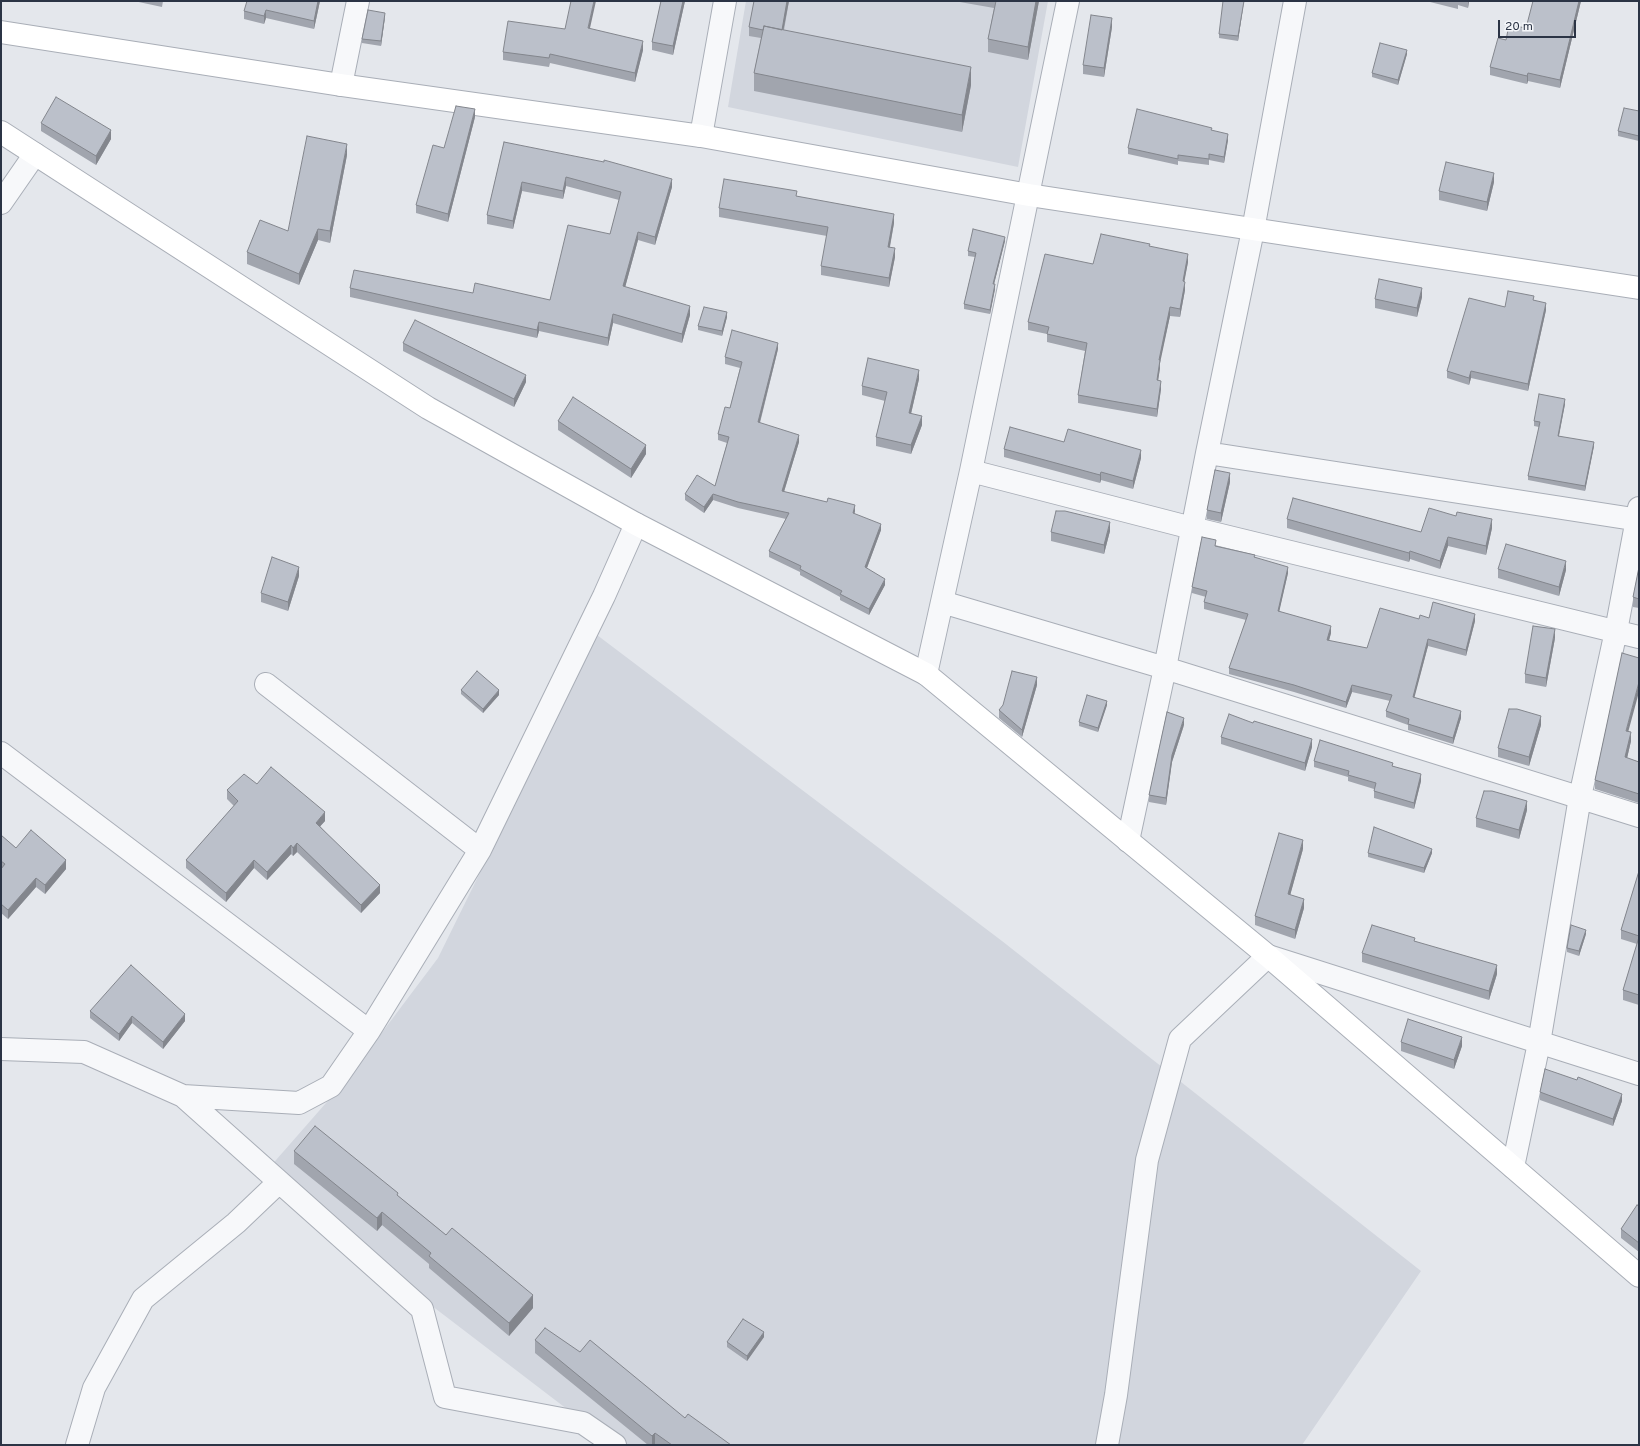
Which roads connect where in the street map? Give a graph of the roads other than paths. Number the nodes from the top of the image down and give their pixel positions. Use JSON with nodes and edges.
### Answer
{"nodes":[{"id":1,"x":358,"y":1,"type":"edge"},
{"id":2,"x":725,"y":1,"type":"edge"},
{"id":3,"x":1068,"y":1,"type":"edge"},
{"id":4,"x":1295,"y":1,"type":"edge"},
{"id":5,"x":1,"y":32,"type":"edge"},
{"id":6,"x":340,"y":85,"type":"junction"},
{"id":7,"x":1,"y":132,"type":"edge"},
{"id":8,"x":701,"y":136,"type":"junction"},
{"id":9,"x":35,"y":154,"type":"junction"},
{"id":10,"x":1029,"y":195,"type":"junction"},
{"id":11,"x":1,"y":203,"type":"edge"},
{"id":12,"x":1253,"y":230,"type":"junction"},
{"id":13,"x":1639,"y":288,"type":"edge"},
{"id":14,"x":1206,"y":453,"type":"junction"},
{"id":15,"x":971,"y":471,"type":"junction"},
{"id":16,"x":1638,"y":516,"type":"edge"},
{"id":17,"x":636,"y":524,"type":"junction"},
{"id":18,"x":1192,"y":528,"type":"junction"},
{"id":19,"x":942,"y":602,"type":"junction"},
{"id":20,"x":1616,"y":631,"type":"junction"},
{"id":21,"x":1639,"y":636,"type":"edge"},
{"id":22,"x":1165,"y":668,"type":"junction"},
{"id":23,"x":926,"y":674,"type":"junction"},
{"id":24,"x":266,"y":684,"type":"dead end"},
{"id":25,"x":1,"y":753,"type":"edge"},
{"id":26,"x":1580,"y":797,"type":"junction"},
{"id":27,"x":1639,"y":816,"type":"edge"},
{"id":28,"x":1128,"y":841,"type":"junction"},
{"id":29,"x":480,"y":850,"type":"junction"},
{"id":30,"x":1268,"y":956,"type":"junction"},
{"id":31,"x":369,"y":1031,"type":"junction"},
{"id":32,"x":1539,"y":1043,"type":"junction"},
{"id":33,"x":1,"y":1049,"type":"edge"},
{"id":34,"x":1639,"y":1074,"type":"edge"},
{"id":35,"x":183,"y":1096,"type":"junction"},
{"id":36,"x":1513,"y":1167,"type":"junction"},
{"id":37,"x":279,"y":1182,"type":"junction"},
{"id":38,"x":1639,"y":1276,"type":"edge"},
{"id":39,"x":77,"y":1445,"type":"edge"},
{"id":40,"x":615,"y":1445,"type":"edge"},
{"id":41,"x":1107,"y":1445,"type":"edge"}],
"edges":[{"from":1,"to":6,"type":"street"},
{"from":2,"to":8,"type":"street"},
{"from":3,"to":10,"type":"street"},
{"from":4,"to":12,"type":"street"},
{"from":5,"to":6,"type":"street"},
{"from":6,"to":8,"type":"street"},
{"from":7,"to":9,"type":"street"},
{"from":8,"to":10,"type":"street"},
{"from":9,"to":11,"type":"street"},
{"from":9,"to":17,"type":"street"},
{"from":10,"to":12,"type":"street"},
{"from":10,"to":15,"type":"street"},
{"from":12,"to":13,"type":"street"},
{"from":12,"to":14,"type":"street"},
{"from":14,"to":16,"type":"street"},
{"from":14,"to":18,"type":"street"},
{"from":15,"to":18,"type":"street"},
{"from":15,"to":19,"type":"street"},
{"from":16,"to":20,"type":"street"},
{"from":17,"to":23,"type":"street"},
{"from":17,"to":29,"type":"street"},
{"from":18,"to":20,"type":"street"},
{"from":18,"to":22,"type":"street"},
{"from":19,"to":22,"type":"street"},
{"from":19,"to":23,"type":"street"},
{"from":20,"to":21,"type":"street"},
{"from":20,"to":26,"type":"street"},
{"from":22,"to":26,"type":"street"},
{"from":22,"to":28,"type":"street"},
{"from":23,"to":28,"type":"street"},
{"from":24,"to":29,"type":"street"},
{"from":25,"to":31,"type":"street"},
{"from":26,"to":27,"type":"street"},
{"from":26,"to":32,"type":"street"},
{"from":28,"to":30,"type":"street"},
{"from":29,"to":31,"type":"street"},
{"from":30,"to":32,"type":"street"},
{"from":30,"to":36,"type":"street"},
{"from":30,"to":41,"type":"street"},
{"from":31,"to":35,"type":"street"},
{"from":32,"to":34,"type":"street"},
{"from":32,"to":36,"type":"street"},
{"from":33,"to":35,"type":"street"},
{"from":35,"to":37,"type":"street"},
{"from":36,"to":38,"type":"street"},
{"from":37,"to":39,"type":"street"},
{"from":37,"to":40,"type":"street"}]}
